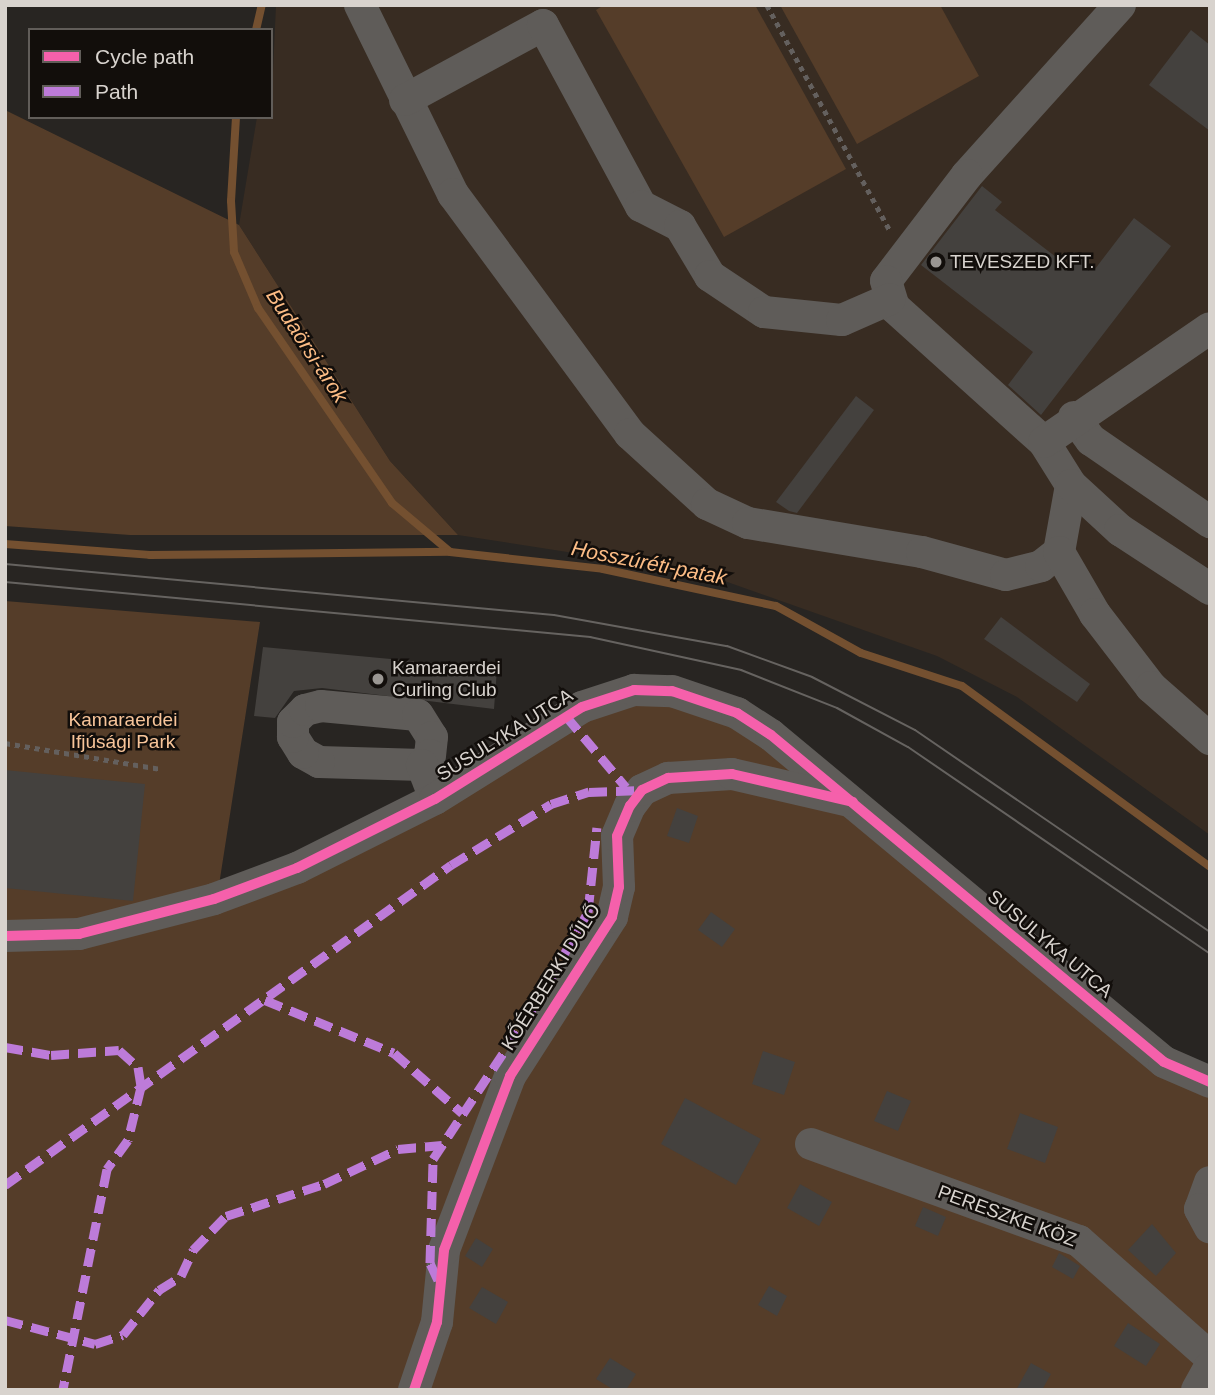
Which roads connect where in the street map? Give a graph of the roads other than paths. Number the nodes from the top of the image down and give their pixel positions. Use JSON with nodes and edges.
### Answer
{"nodes":[{"id":1,"x":360,"y":5,"type":"edge"},
{"id":2,"x":1119,"y":5,"type":"edge"},
{"id":3,"x":405,"y":100,"type":"junction"},
{"id":4,"x":890,"y":299,"type":"junction"},
{"id":5,"x":1210,"y":328,"type":"edge"},
{"id":6,"x":1074,"y":417,"type":"junction"},
{"id":7,"x":1044,"y":442,"type":"junction"},
{"id":8,"x":1071,"y":485,"type":"junction"},
{"id":9,"x":1210,"y":522,"type":"edge"},
{"id":10,"x":1059,"y":552,"type":"junction"},
{"id":11,"x":1210,"y":589,"type":"edge"},
{"id":12,"x":1210,"y":739,"type":"edge"},
{"id":13,"x":422,"y":765,"type":"dead end"},
{"id":14,"x":435,"y":799,"type":"junction"},
{"id":15,"x":853,"y":802,"type":"junction"},
{"id":16,"x":5,"y":936,"type":"edge"},
{"id":17,"x":1210,"y":1083,"type":"edge"},
{"id":18,"x":811,"y":1144,"type":"dead end"},
{"id":19,"x":1210,"y":1182,"type":"edge"},
{"id":20,"x":1210,"y":1228,"type":"edge"},
{"id":21,"x":1210,"y":1357,"type":"edge"},
{"id":22,"x":1210,"y":1367,"type":"edge"},
{"id":23,"x":414,"y":1390,"type":"edge"},
{"id":24,"x":1197,"y":1390,"type":"edge"}],
"edges":[{"from":1,"to":3,"type":"street"},
{"from":2,"to":4,"type":"street"},
{"from":3,"to":4,"type":"street"},
{"from":3,"to":10,"type":"street"},
{"from":4,"to":7,"type":"street"},
{"from":5,"to":6,"type":"street"},
{"from":6,"to":7,"type":"street"},
{"from":6,"to":9,"type":"street"},
{"from":7,"to":8,"type":"street"},
{"from":8,"to":10,"type":"street"},
{"from":8,"to":11,"type":"street"},
{"from":10,"to":12,"type":"street"},
{"from":13,"to":14,"type":"street"},
{"from":14,"to":15,"type":"street","name":"SUSULYKA UTCA"},
{"from":14,"to":16,"type":"street","name":"SUSULYKA UTCA"},
{"from":15,"to":17,"type":"street","name":"SUSULYKA UTCA"},
{"from":15,"to":23,"type":"street","name":"KŐÉRBERKI DŰLŐ"},
{"from":18,"to":21,"type":"street","name":"PERESZKE KÖZ"},
{"from":19,"to":20,"type":"street"},
{"from":22,"to":24,"type":"street"}]}
